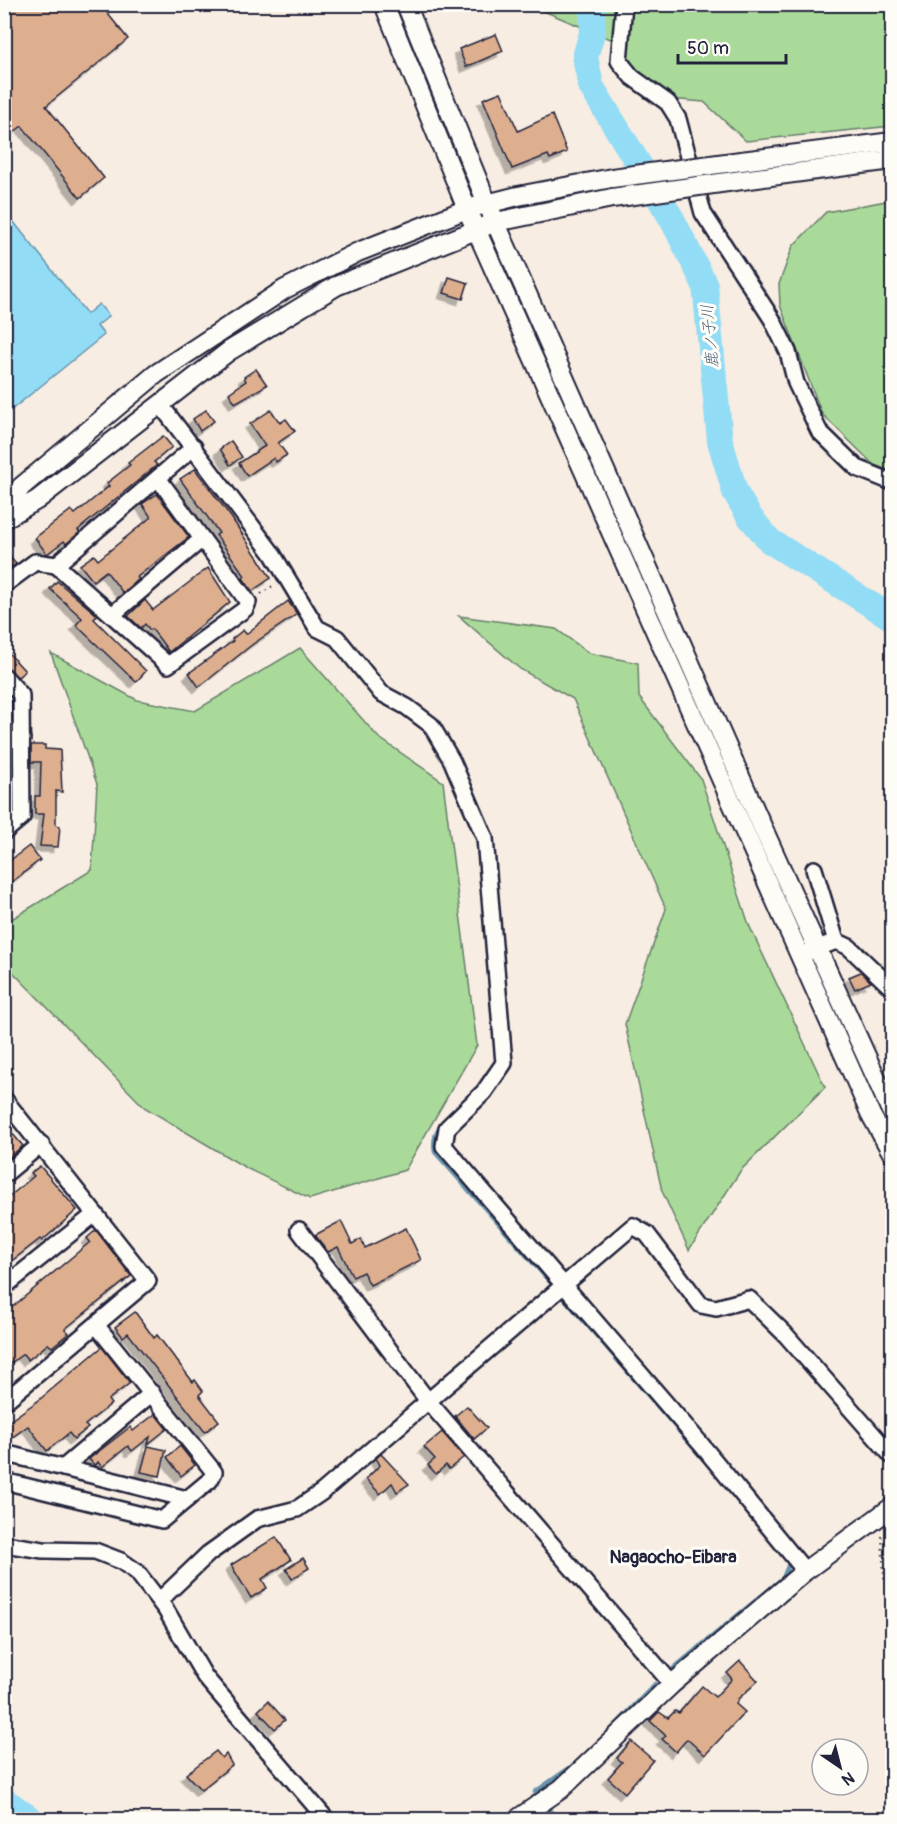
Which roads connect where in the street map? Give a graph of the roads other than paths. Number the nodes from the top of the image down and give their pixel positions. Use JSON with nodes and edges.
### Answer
{"nodes":[{"id":1,"x":384,"y":4,"type":"edge"},
{"id":2,"x":406,"y":4,"type":"edge"},
{"id":3,"x":624,"y":4,"type":"edge"},
{"id":4,"x":892,"y":142,"type":"edge"},
{"id":5,"x":892,"y":160,"type":"edge"},
{"id":6,"x":487,"y":203,"type":"junction"},
{"id":7,"x":467,"y":209,"type":"junction"},
{"id":8,"x":496,"y":222,"type":"junction"},
{"id":9,"x":476,"y":229,"type":"junction"},
{"id":10,"x":160,"y":404,"type":"junction"},
{"id":11,"x":194,"y":447,"type":"junction"},
{"id":12,"x":158,"y":478,"type":"junction"},
{"id":13,"x":892,"y":482,"type":"edge"},
{"id":14,"x":4,"y":517,"type":"edge"},
{"id":15,"x":202,"y":539,"type":"junction"},
{"id":16,"x":56,"y":565,"type":"junction"},
{"id":17,"x":4,"y":585,"type":"edge"},
{"id":18,"x":112,"y":615,"type":"junction"},
{"id":19,"x":4,"y":676,"type":"edge"},
{"id":20,"x":22,"y":739,"type":"junction"},
{"id":21,"x":4,"y":740,"type":"edge"},
{"id":22,"x":4,"y":832,"type":"edge"},
{"id":23,"x":814,"y":869,"type":"dead end"},
{"id":24,"x":836,"y":941,"type":"junction"},
{"id":25,"x":809,"y":952,"type":"junction"},
{"id":26,"x":892,"y":988,"type":"edge"},
{"id":27,"x":4,"y":1100,"type":"edge"},
{"id":28,"x":892,"y":1113,"type":"edge"},
{"id":29,"x":41,"y":1144,"type":"junction"},
{"id":30,"x":892,"y":1153,"type":"edge"},
{"id":31,"x":4,"y":1175,"type":"edge"},
{"id":32,"x":95,"y":1214,"type":"junction"},
{"id":33,"x":299,"y":1230,"type":"dead end"},
{"id":34,"x":564,"y":1286,"type":"junction"},
{"id":35,"x":4,"y":1287,"type":"edge"},
{"id":36,"x":96,"y":1326,"type":"junction"},
{"id":37,"x":152,"y":1393,"type":"junction"},
{"id":38,"x":428,"y":1401,"type":"junction"},
{"id":39,"x":4,"y":1402,"type":"edge"},
{"id":40,"x":4,"y":1453,"type":"edge"},
{"id":41,"x":892,"y":1456,"type":"edge"},
{"id":42,"x":63,"y":1468,"type":"junction"},
{"id":43,"x":4,"y":1481,"type":"edge"},
{"id":44,"x":186,"y":1499,"type":"junction"},
{"id":45,"x":888,"y":1511,"type":"edge"},
{"id":46,"x":4,"y":1544,"type":"edge"},
{"id":47,"x":805,"y":1571,"type":"junction"},
{"id":48,"x":160,"y":1600,"type":"junction"},
{"id":49,"x":672,"y":1684,"type":"junction"},
{"id":50,"x":327,"y":1820,"type":"edge"},
{"id":51,"x":516,"y":1820,"type":"edge"}],
"edges":[{"from":1,"to":7,"type":"street"},
{"from":2,"to":6,"type":"street"},
{"from":3,"to":13,"type":"street"},
{"from":4,"to":6,"type":"street","bridge":true},
{"from":5,"to":8,"type":"street","bridge":true},
{"from":6,"to":7,"type":"street"},
{"from":6,"to":8,"type":"street"},
{"from":7,"to":9,"type":"street"},
{"from":7,"to":14,"type":"street"},
{"from":8,"to":9,"type":"street"},
{"from":8,"to":25,"type":"street"},
{"from":9,"to":10,"type":"street"},
{"from":9,"to":25,"type":"street"},
{"from":10,"to":11,"type":"street"},
{"from":10,"to":14,"type":"street"},
{"from":11,"to":12,"type":"street"},
{"from":11,"to":34,"type":"street"},
{"from":12,"to":15,"type":"street"},
{"from":12,"to":16,"type":"street"},
{"from":15,"to":18,"type":"street"},
{"from":15,"to":18,"type":"street"},
{"from":16,"to":17,"type":"street"},
{"from":16,"to":18,"type":"street"},
{"from":19,"to":20,"type":"street"},
{"from":20,"to":21,"type":"street"},
{"from":20,"to":22,"type":"street"},
{"from":23,"to":24,"type":"street"},
{"from":24,"to":25,"type":"street"},
{"from":24,"to":26,"type":"street"},
{"from":25,"to":28,"type":"street"},
{"from":25,"to":30,"type":"street"},
{"from":27,"to":29,"type":"street"},
{"from":29,"to":31,"type":"street"},
{"from":29,"to":32,"type":"street"},
{"from":32,"to":35,"type":"street"},
{"from":32,"to":36,"type":"street"},
{"from":33,"to":38,"type":"street"},
{"from":34,"to":38,"type":"street"},
{"from":34,"to":41,"type":"street"},
{"from":34,"to":47,"type":"street"},
{"from":36,"to":37,"type":"street"},
{"from":36,"to":39,"type":"street"},
{"from":37,"to":42,"type":"street"},
{"from":37,"to":44,"type":"street"},
{"from":38,"to":48,"type":"street"},
{"from":38,"to":49,"type":"street"},
{"from":40,"to":42,"type":"street"},
{"from":42,"to":44,"type":"street"},
{"from":43,"to":44,"type":"street"},
{"from":45,"to":47,"type":"street"},
{"from":46,"to":48,"type":"street"},
{"from":47,"to":49,"type":"street"},
{"from":48,"to":50,"type":"street"},
{"from":49,"to":51,"type":"street"}]}
